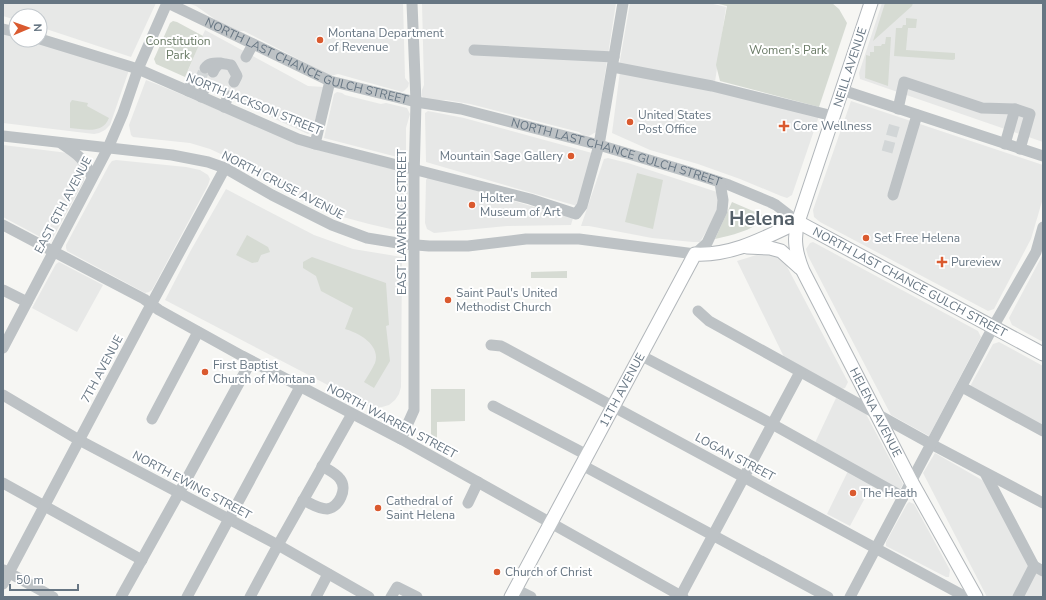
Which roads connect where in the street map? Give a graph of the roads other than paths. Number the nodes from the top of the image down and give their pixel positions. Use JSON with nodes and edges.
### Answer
{"nodes":[{"id":1,"x":168,"y":3,"type":"edge"},
{"id":2,"x":412,"y":3,"type":"edge"},
{"id":3,"x":623,"y":3,"type":"edge"},
{"id":4,"x":871,"y":3,"type":"edge"},
{"id":5,"x":48,"y":42,"type":"edge"},
{"id":6,"x":253,"y":44,"type":"junction"},
{"id":7,"x":474,"y":50,"type":"dead end"},
{"id":8,"x":246,"y":57,"type":"dead end"},
{"id":9,"x":613,"y":62,"type":"junction"},
{"id":10,"x":211,"y":66,"type":"dead end"},
{"id":11,"x":138,"y":70,"type":"junction"},
{"id":12,"x":330,"y":81,"type":"junction"},
{"id":13,"x":199,"y":82,"type":"tunnel mouth"},
{"id":14,"x":234,"y":82,"type":"dead end"},
{"id":15,"x":842,"y":90,"type":"junction"},
{"id":16,"x":194,"y":94,"type":"junction"},
{"id":17,"x":228,"y":96,"type":"dead end"},
{"id":18,"x":416,"y":102,"type":"junction"},
{"id":19,"x":224,"y":107,"type":"junction"},
{"id":20,"x":898,"y":109,"type":"junction"},
{"id":21,"x":1015,"y":109,"type":"junction"},
{"id":22,"x":917,"y":115,"type":"junction"},
{"id":23,"x":833,"y":116,"type":"junction"},
{"id":24,"x":3,"y":136,"type":"edge"},
{"id":25,"x":60,"y":142,"type":"junction"},
{"id":26,"x":315,"y":144,"type":"junction"},
{"id":27,"x":1005,"y":144,"type":"junction"},
{"id":28,"x":599,"y":145,"type":"junction"},
{"id":29,"x":108,"y":148,"type":"junction"},
{"id":30,"x":1020,"y":149,"type":"junction"},
{"id":31,"x":1043,"y":156,"type":"edge"},
{"id":32,"x":225,"y":168,"type":"junction"},
{"id":33,"x":414,"y":169,"type":"junction"},
{"id":34,"x":92,"y":178,"type":"junction"},
{"id":35,"x":720,"y":183,"type":"junction"},
{"id":36,"x":893,"y":195,"type":"dead end"},
{"id":37,"x":798,"y":222,"type":"junction"},
{"id":38,"x":1043,"y":227,"type":"edge"},
{"id":39,"x":4,"y":229,"type":"edge"},
{"id":40,"x":414,"y":245,"type":"junction"},
{"id":41,"x":745,"y":247,"type":"junction"},
{"id":42,"x":53,"y":252,"type":"junction"},
{"id":43,"x":694,"y":254,"type":"junction"},
{"id":44,"x":803,"y":270,"type":"junction"},
{"id":45,"x":3,"y":290,"type":"edge"},
{"id":46,"x":27,"y":302,"type":"junction"},
{"id":47,"x":151,"y":304,"type":"junction"},
{"id":48,"x":698,"y":311,"type":"dead end"},
{"id":49,"x":993,"y":327,"type":"junction"},
{"id":50,"x":198,"y":332,"type":"junction"},
{"id":51,"x":490,"y":345,"type":"dead end"},
{"id":52,"x":3,"y":348,"type":"edge"},
{"id":53,"x":1043,"y":354,"type":"edge"},
{"id":54,"x":640,"y":356,"type":"junction"},
{"id":55,"x":251,"y":361,"type":"junction"},
{"id":56,"x":800,"y":372,"type":"junction"},
{"id":57,"x":300,"y":387,"type":"junction"},
{"id":58,"x":962,"y":387,"type":"junction"},
{"id":59,"x":3,"y":395,"type":"edge"},
{"id":60,"x":493,"y":406,"type":"dead end"},
{"id":61,"x":613,"y":407,"type":"junction"},
{"id":62,"x":877,"y":413,"type":"junction"},
{"id":63,"x":352,"y":414,"type":"junction"},
{"id":64,"x":152,"y":419,"type":"dead end"},
{"id":65,"x":772,"y":424,"type":"junction"},
{"id":66,"x":1043,"y":431,"type":"edge"},
{"id":67,"x":401,"y":439,"type":"junction"},
{"id":68,"x":79,"y":440,"type":"junction"},
{"id":69,"x":931,"y":444,"type":"junction"},
{"id":70,"x":584,"y":460,"type":"junction"},
{"id":71,"x":322,"y":466,"type":"junction"},
{"id":72,"x":985,"y":473,"type":"junction"},
{"id":73,"x":744,"y":477,"type":"junction"},
{"id":74,"x":911,"y":481,"type":"junction"},
{"id":75,"x":478,"y":482,"type":"junction"},
{"id":76,"x":3,"y":483,"type":"edge"},
{"id":77,"x":179,"y":494,"type":"junction"},
{"id":78,"x":903,"y":497,"type":"junction"},
{"id":79,"x":303,"y":500,"type":"junction"},
{"id":80,"x":468,"y":503,"type":"dead end"},
{"id":81,"x":1043,"y":504,"type":"edge"},
{"id":82,"x":44,"y":506,"type":"junction"},
{"id":83,"x":228,"y":519,"type":"junction"},
{"id":84,"x":551,"y":522,"type":"junction"},
{"id":85,"x":713,"y":535,"type":"junction"},
{"id":86,"x":278,"y":545,"type":"junction"},
{"id":87,"x":876,"y":549,"type":"junction"},
{"id":88,"x":142,"y":560,"type":"junction"},
{"id":89,"x":1039,"y":568,"type":"edge"},
{"id":90,"x":6,"y":571,"type":"edge"},
{"id":91,"x":328,"y":574,"type":"junction"},
{"id":92,"x":3,"y":584,"type":"edge"},
{"id":93,"x":513,"y":593,"type":"edge"},
{"id":94,"x":52,"y":597,"type":"edge"},
{"id":95,"x":121,"y":597,"type":"edge"},
{"id":96,"x":187,"y":597,"type":"edge"},
{"id":97,"x":250,"y":597,"type":"edge"},
{"id":98,"x":316,"y":597,"type":"edge"},
{"id":99,"x":369,"y":597,"type":"edge"},
{"id":100,"x":391,"y":597,"type":"edge"},
{"id":101,"x":417,"y":597,"type":"edge"},
{"id":102,"x":531,"y":597,"type":"edge"},
{"id":103,"x":681,"y":597,"type":"edge"},
{"id":104,"x":828,"y":597,"type":"edge"},
{"id":105,"x":850,"y":597,"type":"edge"},
{"id":106,"x":966,"y":597,"type":"edge"},
{"id":107,"x":976,"y":597,"type":"edge"},
{"id":108,"x":1018,"y":597,"type":"edge"}],
"edges":[{"from":1,"to":6,"type":"street","name":"NORTH LAST CHANCE GULCH STREET"},
{"from":1,"to":11,"type":"street","name":"EAST 6TH AVENUE"},
{"from":2,"to":18,"type":"street","name":"EAST LAWRENCE STREET"},
{"from":3,"to":9,"type":"street"},
{"from":4,"to":15,"type":"main road","name":"NEILL AVENUE"},
{"from":5,"to":11,"type":"street","name":"NORTH JACKSON STREET"},
{"from":6,"to":8,"type":"street"},
{"from":6,"to":12,"type":"street","name":"NORTH LAST CHANCE GULCH STREET"},
{"from":7,"to":9,"type":"street"},
{"from":9,"to":23,"type":"street"},
{"from":9,"to":28,"type":"street"},
{"from":10,"to":14,"type":"street"},
{"from":11,"to":16,"type":"street","name":"NORTH JACKSON STREET"},
{"from":11,"to":29,"type":"street","name":"EAST 6TH AVENUE"},
{"from":12,"to":18,"type":"street","name":"NORTH LAST CHANCE GULCH STREET"},
{"from":12,"to":26,"type":"street"},
{"from":13,"to":16,"type":"street"},
{"from":15,"to":20,"type":"street"},
{"from":15,"to":23,"type":"main road","name":"NEILL AVENUE"},
{"from":16,"to":19,"type":"street","name":"NORTH JACKSON STREET"},
{"from":17,"to":19,"type":"street"},
{"from":18,"to":28,"type":"street","name":"NORTH LAST CHANCE GULCH STREET"},
{"from":18,"to":33,"type":"street","name":"EAST LAWRENCE STREET"},
{"from":19,"to":26,"type":"street","name":"NORTH JACKSON STREET"},
{"from":20,"to":21,"type":"street"},
{"from":20,"to":22,"type":"street"},
{"from":21,"to":27,"type":"street"},
{"from":21,"to":30,"type":"street"},
{"from":22,"to":27,"type":"street"},
{"from":22,"to":36,"type":"street"},
{"from":23,"to":37,"type":"main road","name":"NEILL AVENUE"},
{"from":24,"to":25,"type":"street","name":"NORTH CRUSE AVENUE"},
{"from":25,"to":29,"type":"street","name":"NORTH CRUSE AVENUE"},
{"from":25,"to":34,"type":"street"},
{"from":26,"to":33,"type":"street","name":"NORTH JACKSON STREET"},
{"from":27,"to":30,"type":"street"},
{"from":28,"to":33,"type":"street","name":"NORTH JACKSON STREET"},
{"from":28,"to":35,"type":"street","name":"NORTH LAST CHANCE GULCH STREET"},
{"from":29,"to":32,"type":"street","name":"NORTH CRUSE AVENUE"},
{"from":29,"to":34,"type":"street","name":"EAST 6TH AVENUE"},
{"from":30,"to":31,"type":"street"},
{"from":32,"to":40,"type":"street","name":"NORTH CRUSE AVENUE"},
{"from":32,"to":47,"type":"street","name":"7TH AVENUE"},
{"from":33,"to":40,"type":"street","name":"EAST LAWRENCE STREET"},
{"from":34,"to":42,"type":"street","name":"EAST 6TH AVENUE"},
{"from":35,"to":37,"type":"street","name":"NORTH LAST CHANCE GULCH STREET"},
{"from":35,"to":43,"type":"street","name":"11TH AVENUE"},
{"from":37,"to":41,"type":"main road"},
{"from":37,"to":44,"type":"main road","name":"HELENA AVENUE"},
{"from":37,"to":49,"type":"main road","name":"NORTH LAST CHANCE GULCH STREET"},
{"from":38,"to":49,"type":"street"},
{"from":39,"to":42,"type":"street","name":"NORTH WARREN STREET"},
{"from":40,"to":43,"type":"street","name":"NORTH CRUSE AVENUE"},
{"from":40,"to":67,"type":"street","name":"EAST LAWRENCE STREET"},
{"from":41,"to":43,"type":"main road"},
{"from":41,"to":44,"type":"main road"},
{"from":42,"to":46,"type":"street","name":"EAST 6TH AVENUE"},
{"from":42,"to":47,"type":"street","name":"NORTH WARREN STREET"},
{"from":43,"to":54,"type":"main road","name":"11TH AVENUE"},
{"from":44,"to":62,"type":"main road","name":"HELENA AVENUE"},
{"from":45,"to":46,"type":"street"},
{"from":46,"to":52,"type":"street","name":"EAST 6TH AVENUE"},
{"from":47,"to":50,"type":"street","name":"NORTH WARREN STREET"},
{"from":47,"to":68,"type":"street","name":"7TH AVENUE"},
{"from":48,"to":56,"type":"street"},
{"from":49,"to":53,"type":"main road","name":"NORTH LAST CHANCE GULCH STREET"},
{"from":49,"to":58,"type":"street"},
{"from":50,"to":55,"type":"street","name":"NORTH WARREN STREET"},
{"from":50,"to":64,"type":"street"},
{"from":51,"to":61,"type":"street","name":"LOGAN STREET"},
{"from":54,"to":61,"type":"main road","name":"11TH AVENUE"},
{"from":54,"to":65,"type":"street"},
{"from":55,"to":57,"type":"street","name":"NORTH WARREN STREET"},
{"from":55,"to":77,"type":"street"},
{"from":56,"to":62,"type":"street"},
{"from":56,"to":65,"type":"street"},
{"from":57,"to":63,"type":"street","name":"NORTH WARREN STREET"},
{"from":57,"to":83,"type":"street"},
{"from":58,"to":66,"type":"street"},
{"from":58,"to":69,"type":"street"},
{"from":59,"to":68,"type":"street","name":"NORTH EWING STREET"},
{"from":60,"to":70,"type":"street"},
{"from":61,"to":70,"type":"main road","name":"11TH AVENUE"},
{"from":61,"to":73,"type":"street","name":"LOGAN STREET"},
{"from":62,"to":69,"type":"street"},
{"from":62,"to":74,"type":"main road","name":"HELENA AVENUE"},
{"from":63,"to":67,"type":"street","name":"NORTH WARREN STREET"},
{"from":63,"to":71,"type":"street"},
{"from":65,"to":73,"type":"street"},
{"from":65,"to":78,"type":"street"},
{"from":67,"to":75,"type":"street","name":"NORTH WARREN STREET"},
{"from":68,"to":77,"type":"street","name":"NORTH EWING STREET"},
{"from":68,"to":82,"type":"street","name":"7TH AVENUE"},
{"from":69,"to":72,"type":"street"},
{"from":69,"to":74,"type":"street"},
{"from":70,"to":84,"type":"main road","name":"11TH AVENUE"},
{"from":70,"to":85,"type":"street"},
{"from":71,"to":79,"type":"street"},
{"from":71,"to":79,"type":"street"},
{"from":72,"to":81,"type":"street"},
{"from":72,"to":89,"type":"street"},
{"from":73,"to":85,"type":"street"},
{"from":73,"to":87,"type":"street","name":"LOGAN STREET"},
{"from":74,"to":78,"type":"street"},
{"from":74,"to":107,"type":"main road","name":"HELENA AVENUE"},
{"from":75,"to":80,"type":"street"},
{"from":75,"to":84,"type":"street","name":"NORTH WARREN STREET"},
{"from":76,"to":82,"type":"street"},
{"from":77,"to":83,"type":"street","name":"NORTH EWING STREET"},
{"from":77,"to":88,"type":"street"},
{"from":78,"to":87,"type":"street"},
{"from":79,"to":86,"type":"street"},
{"from":82,"to":88,"type":"street"},
{"from":82,"to":90,"type":"street","name":"7TH AVENUE"},
{"from":83,"to":86,"type":"street","name":"NORTH EWING STREET"},
{"from":83,"to":96,"type":"street"},
{"from":84,"to":93,"type":"main road","name":"11TH AVENUE"},
{"from":84,"to":103,"type":"street","name":"NORTH WARREN STREET"},
{"from":85,"to":103,"type":"street"},
{"from":85,"to":104,"type":"street"},
{"from":86,"to":91,"type":"street","name":"NORTH EWING STREET"},
{"from":86,"to":97,"type":"street"},
{"from":87,"to":105,"type":"street"},
{"from":87,"to":106,"type":"street","name":"LOGAN STREET"},
{"from":88,"to":95,"type":"street"},
{"from":89,"to":108,"type":"street"},
{"from":90,"to":92,"type":"street","name":"7TH AVENUE"},
{"from":90,"to":94,"type":"street"},
{"from":91,"to":98,"type":"street"},
{"from":91,"to":99,"type":"street","name":"NORTH EWING STREET"},
{"from":93,"to":102,"type":"street"},
{"from":100,"to":101,"type":"street"}]}
